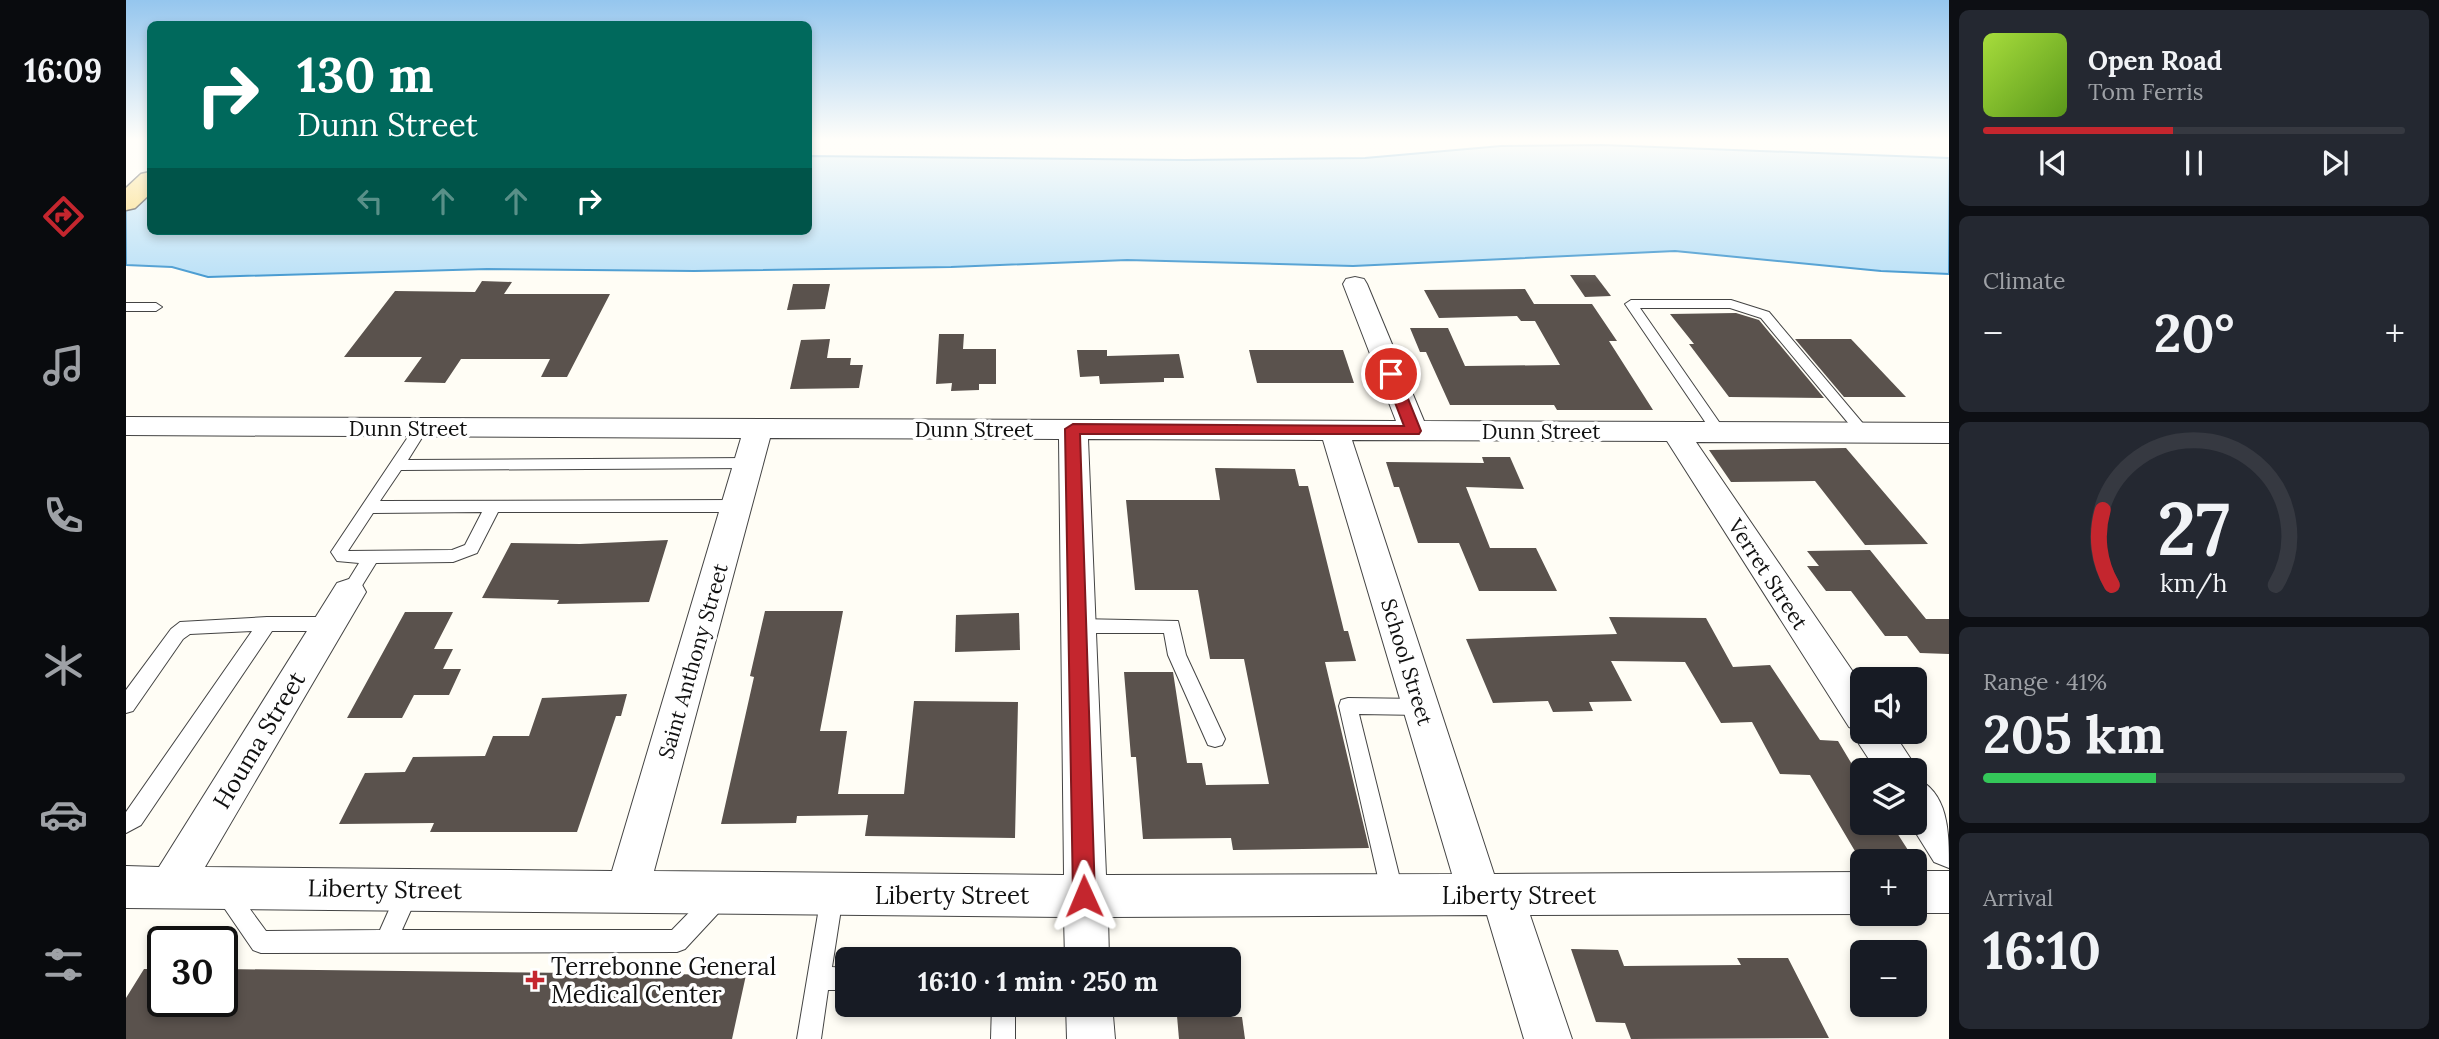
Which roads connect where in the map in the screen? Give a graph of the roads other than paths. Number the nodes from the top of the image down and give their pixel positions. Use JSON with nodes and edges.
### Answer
{"nodes":[{"id":1,"x":143,"y":186,"type":"edge"},
{"id":2,"x":126,"y":202,"type":"edge"},
{"id":3,"x":1355,"y":284,"type":"dead end"},
{"id":4,"x":126,"y":307,"type":"edge"},
{"id":5,"x":156,"y":307,"type":"dead end"},
{"id":6,"x":126,"y":426,"type":"edge"},
{"id":7,"x":421,"y":428,"type":"junction"},
{"id":8,"x":1073,"y":429,"type":"junction"},
{"id":9,"x":1334,"y":430,"type":"junction"},
{"id":10,"x":1414,"y":431,"type":"junction"},
{"id":11,"x":1675,"y":432,"type":"junction"},
{"id":12,"x":1718,"y":432,"type":"junction"},
{"id":13,"x":1864,"y":433,"type":"junction"},
{"id":14,"x":1949,"y":433,"type":"edge"},
{"id":15,"x":754,"y":446,"type":"junction"},
{"id":16,"x":396,"y":465,"type":"junction"},
{"id":17,"x":494,"y":505,"type":"junction"},
{"id":18,"x":737,"y":506,"type":"junction"},
{"id":19,"x":368,"y":507,"type":"junction"},
{"id":20,"x":371,"y":557,"type":"junction"},
{"id":21,"x":349,"y":592,"type":"joint"},
{"id":22,"x":267,"y":624,"type":"junction"},
{"id":23,"x":330,"y":624,"type":"junction"},
{"id":24,"x":1077,"y":626,"type":"junction"},
{"id":25,"x":1850,"y":698,"type":"edge"},
{"id":26,"x":126,"y":705,"type":"edge"},
{"id":27,"x":1421,"y":708,"type":"junction"},
{"id":28,"x":1215,"y":739,"type":"dead end"},
{"id":29,"x":1927,"y":815,"type":"edge"},
{"id":30,"x":126,"y":824,"type":"edge"},
{"id":31,"x":1949,"y":848,"type":"edge"},
{"id":32,"x":126,"y":887,"type":"edge"},
{"id":33,"x":170,"y":887,"type":"junction"},
{"id":34,"x":221,"y":888,"type":"junction"},
{"id":35,"x":409,"y":890,"type":"junction"},
{"id":36,"x":1927,"y":892,"type":"edge"},
{"id":37,"x":1949,"y":892,"type":"edge"},
{"id":38,"x":627,"y":893,"type":"junction"},
{"id":39,"x":723,"y":893,"type":"junction"},
{"id":40,"x":1850,"y":893,"type":"edge"},
{"id":41,"x":833,"y":894,"type":"junction"},
{"id":42,"x":1393,"y":895,"type":"junction"},
{"id":43,"x":1491,"y":895,"type":"junction"},
{"id":44,"x":1084,"y":896,"type":"junction"},
{"id":45,"x":386,"y":941,"type":"junction"},
{"id":46,"x":1086,"y":947,"type":"edge"},
{"id":47,"x":819,"y":978,"type":"junction"},
{"id":48,"x":835,"y":979,"type":"edge"},
{"id":49,"x":1003,"y":1017,"type":"edge"},
{"id":50,"x":1090,"y":1017,"type":"edge"},
{"id":51,"x":809,"y":1039,"type":"edge"},
{"id":52,"x":1003,"y":1039,"type":"edge"},
{"id":53,"x":1091,"y":1039,"type":"edge"},
{"id":54,"x":1548,"y":1039,"type":"edge"}],
"edges":[{"from":1,"to":2,"type":"main road"},
{"from":3,"to":10,"type":"street"},
{"from":4,"to":5,"type":"lane"},
{"from":6,"to":7,"type":"street","name":"Dunn Street"},
{"from":7,"to":15,"type":"street","name":"Dunn Street"},
{"from":7,"to":16,"type":"lane"},
{"from":8,"to":9,"type":"street","name":"Dunn Street"},
{"from":8,"to":15,"type":"street","name":"Dunn Street"},
{"from":8,"to":24,"type":"street"},
{"from":9,"to":10,"type":"street","name":"Dunn Street"},
{"from":9,"to":27,"type":"street","name":"School Street"},
{"from":10,"to":11,"type":"street","name":"Dunn Street"},
{"from":11,"to":12,"type":"street","name":"Dunn Street"},
{"from":11,"to":25,"type":"street","name":"Verret Street"},
{"from":12,"to":13,"type":"street","name":"Dunn Street"},
{"from":12,"to":13,"type":"lane"},
{"from":13,"to":14,"type":"street","name":"Dunn Street"},
{"from":15,"to":16,"type":"lane"},
{"from":15,"to":18,"type":"street","name":"Saint Anthony Street"},
{"from":16,"to":19,"type":"lane"},
{"from":17,"to":18,"type":"lane"},
{"from":17,"to":19,"type":"lane"},
{"from":17,"to":20,"type":"lane"},
{"from":18,"to":38,"type":"street","name":"Saint Anthony Street"},
{"from":19,"to":20,"type":"lane"},
{"from":20,"to":21,"type":"lane"},
{"from":21,"to":23,"type":"street","name":"Houma Street"},
{"from":22,"to":23,"type":"lane"},
{"from":22,"to":26,"type":"lane"},
{"from":22,"to":30,"type":"lane"},
{"from":23,"to":33,"type":"street","name":"Houma Street"},
{"from":24,"to":28,"type":"lane"},
{"from":24,"to":44,"type":"street"},
{"from":27,"to":42,"type":"lane"},
{"from":27,"to":43,"type":"street","name":"School Street"},
{"from":29,"to":31,"type":"street"},
{"from":32,"to":33,"type":"street","name":"Liberty Street"},
{"from":33,"to":34,"type":"street","name":"Liberty Street"},
{"from":34,"to":35,"type":"street","name":"Liberty Street"},
{"from":34,"to":45,"type":"lane"},
{"from":35,"to":38,"type":"street","name":"Liberty Street"},
{"from":35,"to":45,"type":"lane"},
{"from":36,"to":37,"type":"street"},
{"from":38,"to":39,"type":"street","name":"Liberty Street"},
{"from":39,"to":41,"type":"street","name":"Liberty Street"},
{"from":39,"to":45,"type":"lane"},
{"from":40,"to":43,"type":"street","name":"Liberty Street"},
{"from":41,"to":44,"type":"street","name":"Liberty Street"},
{"from":41,"to":47,"type":"lane"},
{"from":42,"to":43,"type":"street","name":"Liberty Street"},
{"from":42,"to":44,"type":"street","name":"Liberty Street"},
{"from":43,"to":54,"type":"street","name":"School Street"},
{"from":44,"to":46,"type":"street"},
{"from":47,"to":48,"type":"lane"},
{"from":47,"to":51,"type":"lane"},
{"from":49,"to":52,"type":"lane"},
{"from":50,"to":53,"type":"street"}]}
